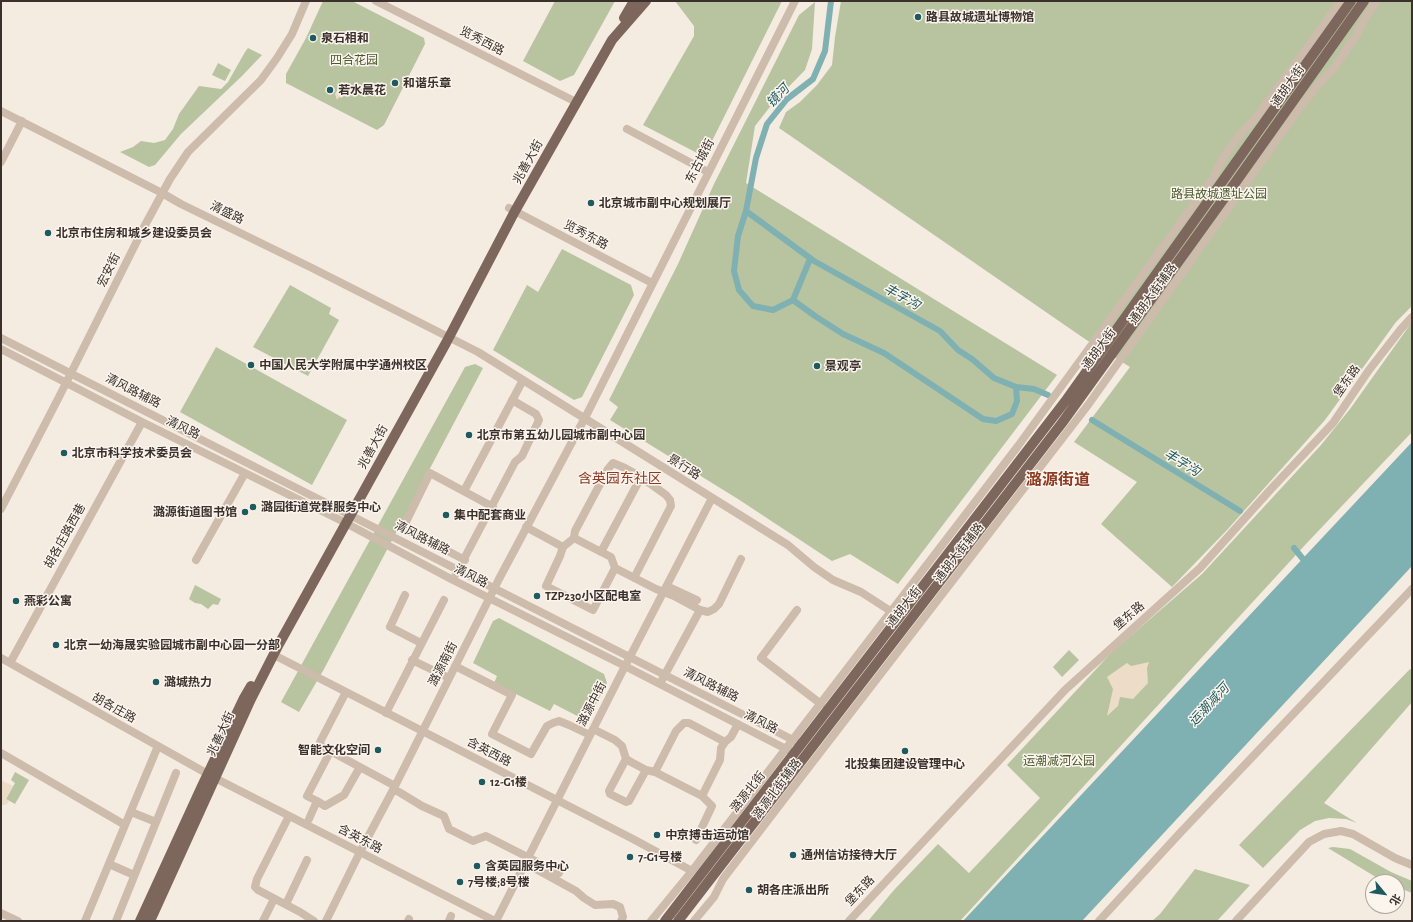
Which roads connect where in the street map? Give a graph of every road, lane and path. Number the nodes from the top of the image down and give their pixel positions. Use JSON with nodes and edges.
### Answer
{"nodes":[{"id":1,"x":306,"y":1,"type":"edge"},
{"id":2,"x":376,"y":1,"type":"edge"},
{"id":3,"x":634,"y":1,"type":"edge"},
{"id":4,"x":646,"y":1,"type":"edge"},
{"id":5,"x":795,"y":1,"type":"edge"},
{"id":6,"x":1341,"y":1,"type":"edge"},
{"id":7,"x":1351,"y":1,"type":"edge"},
{"id":8,"x":1364,"y":1,"type":"edge"},
{"id":9,"x":1377,"y":1,"type":"edge"},
{"id":10,"x":573,"y":101,"type":"junction"},
{"id":11,"x":1,"y":111,"type":"edge"},
{"id":12,"x":22,"y":121,"type":"junction"},
{"id":13,"x":627,"y":129,"type":"dead end"},
{"id":14,"x":1,"y":162,"type":"edge"},
{"id":15,"x":708,"y":172,"type":"junction"},
{"id":16,"x":162,"y":193,"type":"junction"},
{"id":17,"x":512,"y":210,"type":"junction"},
{"id":18,"x":652,"y":283,"type":"junction"},
{"id":19,"x":1412,"y":317,"type":"edge"},
{"id":20,"x":446,"y":337,"type":"junction"},
{"id":21,"x":1,"y":338,"type":"edge"},
{"id":22,"x":1,"y":349,"type":"edge"},
{"id":23,"x":71,"y":373,"type":"junction"},
{"id":24,"x":523,"y":380,"type":"junction"},
{"id":25,"x":66,"y":382,"type":"junction"},
{"id":26,"x":512,"y":400,"type":"junction"},
{"id":27,"x":584,"y":419,"type":"junction"},
{"id":28,"x":142,"y":422,"type":"junction"},
{"id":29,"x":245,"y":473,"type":"junction"},
{"id":30,"x":641,"y":477,"type":"junction"},
{"id":31,"x":464,"y":491,"type":"junction"},
{"id":32,"x":712,"y":498,"type":"junction"},
{"id":33,"x":493,"y":506,"type":"junction"},
{"id":34,"x":1,"y":509,"type":"edge"},
{"id":35,"x":345,"y":517,"type":"junction"},
{"id":36,"x":526,"y":527,"type":"junction"},
{"id":37,"x":574,"y":538,"type":"junction"},
{"id":38,"x":563,"y":547,"type":"junction"},
{"id":39,"x":602,"y":552,"type":"junction"},
{"id":40,"x":741,"y":559,"type":"dead end"},
{"id":41,"x":196,"y":560,"type":"dead end"},
{"id":42,"x":465,"y":560,"type":"junction"},
{"id":43,"x":615,"y":568,"type":"junction"},
{"id":44,"x":458,"y":570,"type":"junction"},
{"id":45,"x":634,"y":578,"type":"junction"},
{"id":46,"x":453,"y":580,"type":"junction"},
{"id":47,"x":494,"y":589,"type":"junction"},
{"id":48,"x":665,"y":589,"type":"junction"},
{"id":49,"x":1412,"y":589,"type":"edge"},
{"id":50,"x":405,"y":595,"type":"dead end"},
{"id":51,"x":490,"y":598,"type":"junction"},
{"id":52,"x":444,"y":600,"type":"dead end"},
{"id":53,"x":697,"y":600,"type":"dead end"},
{"id":54,"x":700,"y":610,"type":"junction"},
{"id":55,"x":797,"y":610,"type":"dead end"},
{"id":56,"x":897,"y":613,"type":"junction"},
{"id":57,"x":913,"y":617,"type":"junction"},
{"id":58,"x":421,"y":643,"type":"junction"},
{"id":59,"x":274,"y":655,"type":"junction"},
{"id":60,"x":630,"y":657,"type":"junction"},
{"id":61,"x":1,"y":658,"type":"edge"},
{"id":62,"x":412,"y":660,"type":"junction"},
{"id":63,"x":10,"y":663,"type":"junction"},
{"id":64,"x":455,"y":666,"type":"junction"},
{"id":65,"x":625,"y":666,"type":"junction"},
{"id":66,"x":847,"y":671,"type":"joint"},
{"id":67,"x":665,"y":675,"type":"junction"},
{"id":68,"x":449,"y":678,"type":"junction"},
{"id":69,"x":660,"y":684,"type":"junction"},
{"id":70,"x":346,"y":692,"type":"junction"},
{"id":71,"x":821,"y":704,"type":"junction"},
{"id":72,"x":844,"y":705,"type":"junction"},
{"id":73,"x":386,"y":712,"type":"junction"},
{"id":74,"x":738,"y":724,"type":"junction"},
{"id":75,"x":422,"y":731,"type":"junction"},
{"id":76,"x":591,"y":732,"type":"junction"},
{"id":77,"x":725,"y":742,"type":"junction"},
{"id":78,"x":802,"y":744,"type":"junction"},
{"id":79,"x":158,"y":746,"type":"junction"},
{"id":80,"x":330,"y":752,"type":"junction"},
{"id":81,"x":1,"y":753,"type":"edge"},
{"id":82,"x":795,"y":753,"type":"junction"},
{"id":83,"x":626,"y":759,"type":"junction"},
{"id":84,"x":360,"y":767,"type":"junction"},
{"id":85,"x":646,"y":770,"type":"junction"},
{"id":86,"x":655,"y":772,"type":"junction"},
{"id":87,"x":176,"y":773,"type":"dead end"},
{"id":88,"x":212,"y":776,"type":"junction"},
{"id":89,"x":394,"y":788,"type":"junction"},
{"id":90,"x":702,"y":796,"type":"junction"},
{"id":91,"x":557,"y":800,"type":"junction"},
{"id":92,"x":317,"y":801,"type":"junction"},
{"id":93,"x":131,"y":812,"type":"junction"},
{"id":94,"x":289,"y":816,"type":"junction"},
{"id":95,"x":309,"y":819,"type":"dead end"},
{"id":96,"x":156,"y":822,"type":"junction"},
{"id":97,"x":125,"y":825,"type":"junction"},
{"id":98,"x":696,"y":840,"type":"dead end"},
{"id":99,"x":360,"y":852,"type":"junction"},
{"id":100,"x":307,"y":860,"type":"dead end"},
{"id":101,"x":526,"y":860,"type":"junction"},
{"id":102,"x":109,"y":864,"type":"junction"},
{"id":103,"x":1412,"y":865,"type":"edge"},
{"id":104,"x":692,"y":871,"type":"junction"},
{"id":105,"x":559,"y":873,"type":"dead end"},
{"id":106,"x":134,"y":875,"type":"junction"},
{"id":107,"x":274,"y":899,"type":"junction"},
{"id":108,"x":286,"y":904,"type":"junction"},
{"id":109,"x":1,"y":913,"type":"edge"},
{"id":110,"x":311,"y":920,"type":"edge"},
{"id":111,"x":18,"y":921,"type":"edge"},
{"id":112,"x":85,"y":921,"type":"edge"},
{"id":113,"x":116,"y":921,"type":"edge"},
{"id":114,"x":140,"y":921,"type":"edge"},
{"id":115,"x":150,"y":921,"type":"edge"},
{"id":116,"x":263,"y":921,"type":"edge"},
{"id":117,"x":326,"y":921,"type":"edge"},
{"id":118,"x":495,"y":921,"type":"edge"},
{"id":119,"x":621,"y":921,"type":"edge"},
{"id":120,"x":651,"y":921,"type":"edge"},
{"id":121,"x":665,"y":921,"type":"edge"},
{"id":122,"x":678,"y":921,"type":"edge"},
{"id":123,"x":694,"y":921,"type":"edge"},
{"id":124,"x":849,"y":921,"type":"edge"},
{"id":125,"x":1099,"y":921,"type":"edge"},
{"id":126,"x":1236,"y":921,"type":"edge"}],
"edges":[{"from":1,"to":16,"type":"street","name":"宏安街"},
{"from":2,"to":10,"type":"street","name":"览秀西路"},
{"from":3,"to":10,"type":"main road","name":"兆善大街"},
{"from":4,"to":10,"type":"main road","name":"兆善大街"},
{"from":5,"to":15,"type":"street","name":"东古城街"},
{"from":6,"to":56,"type":"street","name":"通胡大街辅路"},
{"from":7,"to":56,"type":"main road","name":"通胡大街"},
{"from":8,"to":57,"type":"main road","name":"通胡大街"},
{"from":9,"to":72,"type":"street","name":"通胡大街辅路"},
{"from":10,"to":17,"type":"main road","name":"兆善大街"},
{"from":11,"to":12,"type":"street","name":"清盛路"},
{"from":12,"to":14,"type":"street"},
{"from":12,"to":16,"type":"street","name":"清盛路"},
{"from":13,"to":15,"type":"street"},
{"from":15,"to":18,"type":"street","name":"东古城街"},
{"from":16,"to":20,"type":"street","name":"清盛路"},
{"from":16,"to":23,"type":"street","name":"宏安街"},
{"from":17,"to":18,"type":"street","name":"览秀东路"},
{"from":17,"to":20,"type":"main road","name":"兆善大街"},
{"from":18,"to":27,"type":"street","name":"东古城街"},
{"from":19,"to":124,"type":"street","name":"堡东路"},
{"from":20,"to":24,"type":"street","name":"景行路"},
{"from":20,"to":35,"type":"main road","name":"兆善大街"},
{"from":21,"to":23,"type":"street","name":"清风路辅路"},
{"from":22,"to":25,"type":"street","name":"清风路"},
{"from":23,"to":25,"type":"street","name":"宏安街"},
{"from":23,"to":35,"type":"street","name":"清风路辅路"},
{"from":24,"to":26,"type":"street"},
{"from":24,"to":27,"type":"street","name":"景行路"},
{"from":25,"to":28,"type":"street","name":"清风路"},
{"from":25,"to":34,"type":"street","name":"宏安街"},
{"from":26,"to":31,"type":"street"},
{"from":26,"to":33,"type":"street"},
{"from":27,"to":32,"type":"street","name":"景行路"},
{"from":27,"to":36,"type":"street","name":"潞源南街"},
{"from":28,"to":29,"type":"street","name":"清风路"},
{"from":28,"to":63,"type":"street","name":"胡各庄路西巷"},
{"from":29,"to":35,"type":"street","name":"清风路"},
{"from":29,"to":41,"type":"street"},
{"from":30,"to":37,"type":"street"},
{"from":30,"to":39,"type":"street"},
{"from":30,"to":45,"type":"street"},
{"from":31,"to":33,"type":"street"},
{"from":31,"to":42,"type":"street"},
{"from":32,"to":48,"type":"street","name":"潞源中街"},
{"from":32,"to":56,"type":"street","name":"景行路"},
{"from":33,"to":42,"type":"street"},
{"from":35,"to":44,"type":"street","name":"清风路辅路"},
{"from":35,"to":46,"type":"street","name":"清风路"},
{"from":35,"to":59,"type":"main road","name":"兆善大街"},
{"from":35,"to":88,"type":"main road","name":"兆善大街"},
{"from":36,"to":38,"type":"street"},
{"from":36,"to":47,"type":"street","name":"潞源南街"},
{"from":37,"to":38,"type":"street"},
{"from":37,"to":39,"type":"street"},
{"from":38,"to":43,"type":"street"},
{"from":39,"to":43,"type":"street"},
{"from":40,"to":54,"type":"street"},
{"from":42,"to":44,"type":"street"},
{"from":43,"to":45,"type":"street"},
{"from":44,"to":46,"type":"street"},
{"from":44,"to":47,"type":"street","name":"清风路辅路"},
{"from":45,"to":48,"type":"street"},
{"from":46,"to":51,"type":"street","name":"清风路"},
{"from":47,"to":51,"type":"street","name":"潞源南街"},
{"from":47,"to":60,"type":"street","name":"清风路辅路"},
{"from":48,"to":53,"type":"street"},
{"from":48,"to":54,"type":"street"},
{"from":48,"to":60,"type":"street","name":"潞源中街"},
{"from":49,"to":125,"type":"street"},
{"from":50,"to":58,"type":"street"},
{"from":51,"to":64,"type":"street","name":"潞源南街"},
{"from":51,"to":65,"type":"street","name":"清风路"},
{"from":52,"to":58,"type":"street"},
{"from":54,"to":67,"type":"street"},
{"from":55,"to":71,"type":"street"},
{"from":56,"to":57,"type":"street","name":"景行路"},
{"from":56,"to":66,"type":"street","name":"通胡大街辅路"},
{"from":56,"to":72,"type":"main road","name":"通胡大街"},
{"from":57,"to":72,"type":"main road","name":"通胡大街"},
{"from":58,"to":62,"type":"street"},
{"from":59,"to":70,"type":"street","name":"含英西路"},
{"from":59,"to":88,"type":"main road","name":"兆善大街"},
{"from":60,"to":65,"type":"street","name":"潞源中街"},
{"from":60,"to":67,"type":"street","name":"清风路辅路"},
{"from":61,"to":63,"type":"street","name":"胡各庄路"},
{"from":62,"to":68,"type":"street"},
{"from":62,"to":73,"type":"street"},
{"from":63,"to":79,"type":"street","name":"胡各庄路"},
{"from":64,"to":68,"type":"street","name":"潞源南街"},
{"from":64,"to":76,"type":"street"},
{"from":65,"to":69,"type":"street","name":"清风路"},
{"from":65,"to":76,"type":"street","name":"潞源中街"},
{"from":66,"to":71,"type":"street","name":"潞源北街辅路"},
{"from":67,"to":69,"type":"street"},
{"from":67,"to":78,"type":"street","name":"清风路辅路"},
{"from":68,"to":75,"type":"street","name":"潞源南街"},
{"from":69,"to":74,"type":"street","name":"清风路"},
{"from":70,"to":73,"type":"street","name":"含英西路"},
{"from":70,"to":80,"type":"street"},
{"from":71,"to":78,"type":"street","name":"潞源北街辅路"},
{"from":72,"to":78,"type":"main road","name":"潞源北街"},
{"from":72,"to":123,"type":"street","name":"潞源北街辅路"},
{"from":73,"to":75,"type":"street","name":"含英西路"},
{"from":74,"to":77,"type":"street"},
{"from":74,"to":82,"type":"street","name":"清风路"},
{"from":75,"to":89,"type":"street","name":"潞源南街"},
{"from":75,"to":91,"type":"street","name":"含英西路"},
{"from":76,"to":83,"type":"street"},
{"from":76,"to":91,"type":"street","name":"潞源中街"},
{"from":77,"to":86,"type":"street"},
{"from":77,"to":90,"type":"street"},
{"from":78,"to":82,"type":"main road","name":"潞源北街"},
{"from":78,"to":82,"type":"street","name":"潞源北街辅路"},
{"from":79,"to":88,"type":"street","name":"胡各庄路"},
{"from":79,"to":93,"type":"street"},
{"from":80,"to":84,"type":"street"},
{"from":80,"to":92,"type":"street"},
{"from":81,"to":97,"type":"street"},
{"from":82,"to":104,"type":"street","name":"潞源北街辅路"},
{"from":82,"to":121,"type":"main road","name":"潞源北街"},
{"from":82,"to":122,"type":"main road","name":"潞源北街"},
{"from":83,"to":85,"type":"street"},
{"from":83,"to":85,"type":"street"},
{"from":84,"to":89,"type":"street"},
{"from":84,"to":92,"type":"street"},
{"from":85,"to":86,"type":"street"},
{"from":86,"to":90,"type":"street"},
{"from":87,"to":96,"type":"street"},
{"from":88,"to":94,"type":"street","name":"含英东路"},
{"from":88,"to":114,"type":"main road","name":"兆善大街"},
{"from":88,"to":115,"type":"main road","name":"兆善大街"},
{"from":89,"to":99,"type":"street","name":"潞源南街"},
{"from":89,"to":101,"type":"street"},
{"from":90,"to":98,"type":"street"},
{"from":91,"to":101,"type":"street","name":"潞源中街"},
{"from":91,"to":104,"type":"street","name":"含英西路"},
{"from":92,"to":95,"type":"street"},
{"from":93,"to":96,"type":"street"},
{"from":93,"to":97,"type":"street"},
{"from":94,"to":99,"type":"street","name":"含英东路"},
{"from":94,"to":107,"type":"street"},
{"from":96,"to":106,"type":"street"},
{"from":97,"to":102,"type":"street"},
{"from":99,"to":117,"type":"street","name":"潞源南街"},
{"from":99,"to":118,"type":"street","name":"含英东路"},
{"from":100,"to":108,"type":"street"},
{"from":101,"to":105,"type":"street"},
{"from":101,"to":118,"type":"street","name":"潞源中街"},
{"from":101,"to":119,"type":"street"},
{"from":102,"to":106,"type":"street"},
{"from":102,"to":112,"type":"street"},
{"from":103,"to":126,"type":"street"},
{"from":104,"to":120,"type":"street","name":"潞源北街辅路"},
{"from":106,"to":113,"type":"street"},
{"from":107,"to":108,"type":"street"},
{"from":107,"to":116,"type":"street"},
{"from":108,"to":110,"type":"street"},
{"from":109,"to":111,"type":"street"}]}
